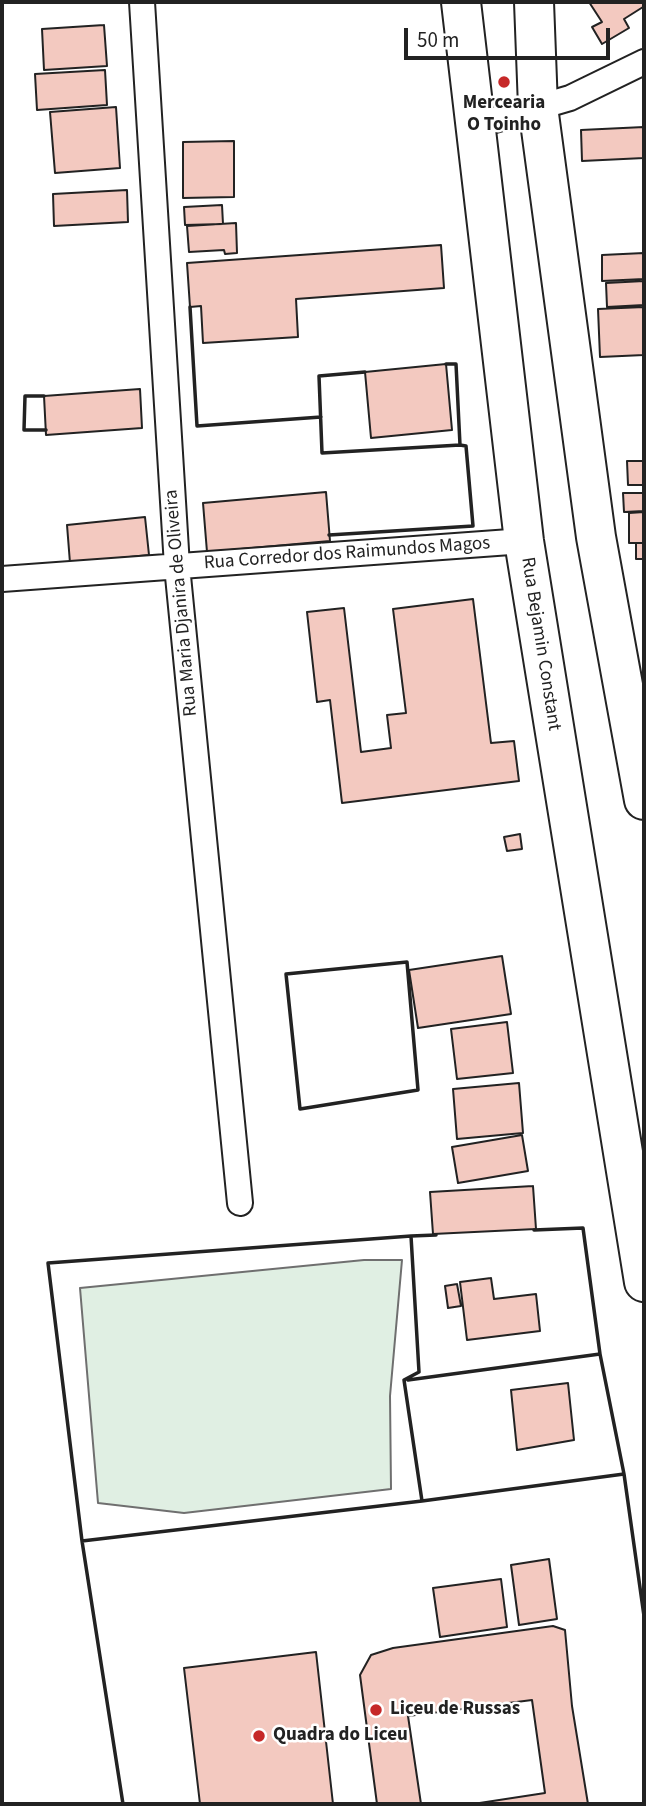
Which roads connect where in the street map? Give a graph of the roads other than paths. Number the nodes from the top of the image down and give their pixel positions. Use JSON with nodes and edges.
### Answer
{"nodes":[{"id":1,"x":142,"y":2,"type":"edge"},
{"id":2,"x":461,"y":2,"type":"edge"},
{"id":3,"x":534,"y":2,"type":"edge"},
{"id":4,"x":644,"y":62,"type":"edge"},
{"id":5,"x":538,"y":107,"type":"junction"},
{"id":6,"x":474,"y":126,"type":"junction"},
{"id":7,"x":524,"y":541,"type":"junction"},
{"id":8,"x":177,"y":566,"type":"junction"},
{"id":9,"x":2,"y":579,"type":"edge"},
{"id":10,"x":644,"y":800,"type":"edge"},
{"id":11,"x":240,"y":1203,"type":"dead end"},
{"id":12,"x":644,"y":1282,"type":"edge"}],
"edges":[{"from":1,"to":8,"type":"street","name":"Rua Maria Djanira de Oliveira"},
{"from":2,"to":6,"type":"main road","name":"Rua Bejamin Constant"},
{"from":3,"to":5,"type":"main road"},
{"from":4,"to":5,"type":"street"},
{"from":5,"to":6,"type":"street"},
{"from":5,"to":10,"type":"main road"},
{"from":6,"to":7,"type":"main road","name":"Rua Bejamin Constant"},
{"from":7,"to":8,"type":"street","name":"Rua Corredor dos Raimundos Magos"},
{"from":7,"to":12,"type":"main road","name":"Rua Bejamin Constant"},
{"from":8,"to":9,"type":"street","name":"Rua Corredor dos Raimundos Magos"},
{"from":8,"to":11,"type":"street","name":"Rua Maria Djanira de Oliveira"}]}
